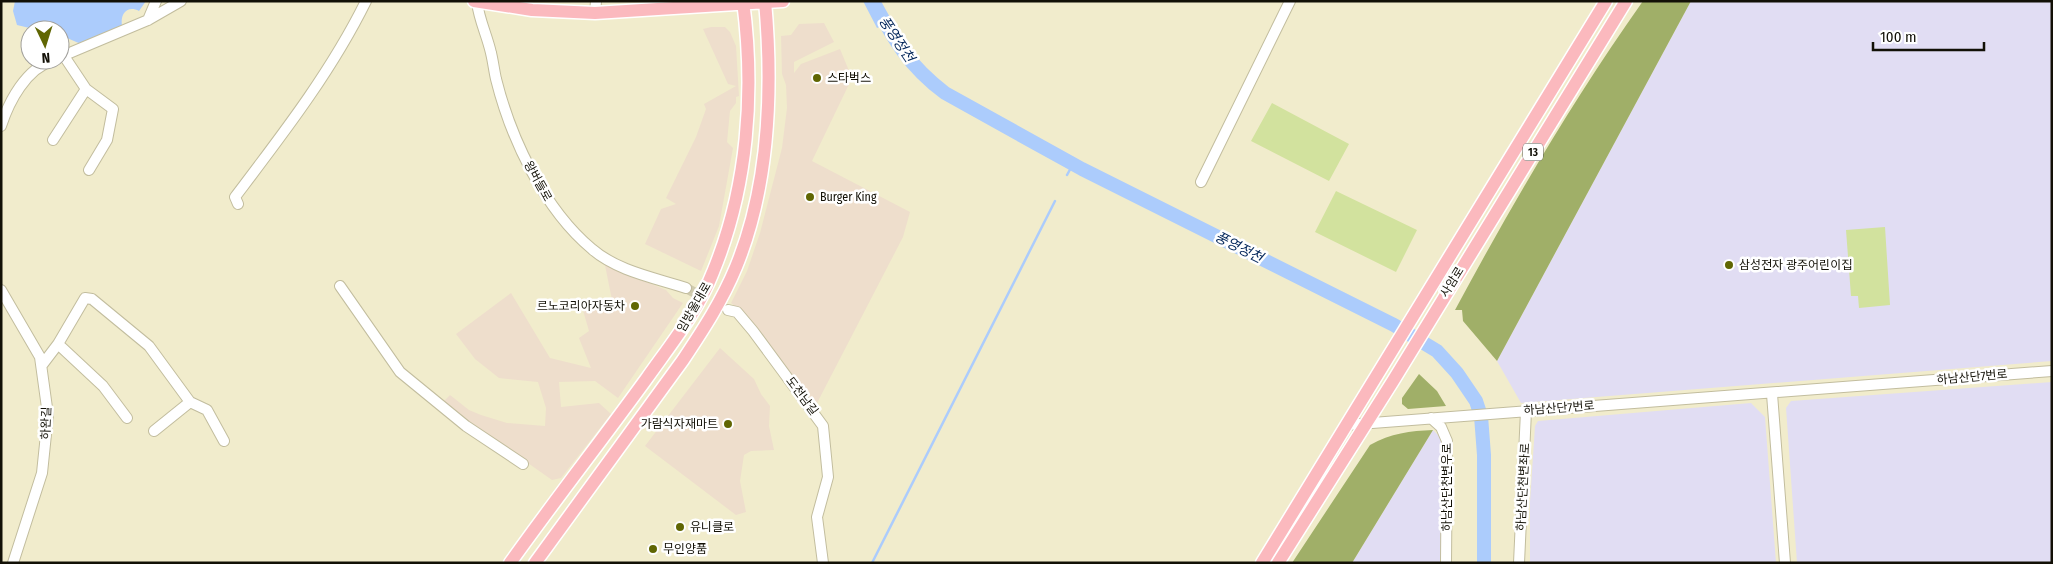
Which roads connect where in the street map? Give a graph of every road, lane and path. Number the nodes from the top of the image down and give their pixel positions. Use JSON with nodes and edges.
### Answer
{"nodes":[{"id":1,"x":156,"y":1,"type":"edge"},
{"id":2,"x":181,"y":1,"type":"edge"},
{"id":3,"x":366,"y":1,"type":"edge"},
{"id":4,"x":782,"y":1,"type":"edge"},
{"id":5,"x":1290,"y":1,"type":"edge"},
{"id":6,"x":1606,"y":1,"type":"edge"},
{"id":7,"x":1626,"y":1,"type":"edge"},
{"id":8,"x":476,"y":2,"type":"edge"},
{"id":9,"x":765,"y":2,"type":"edge"},
{"id":10,"x":744,"y":3,"type":"edge"},
{"id":11,"x":595,"y":7,"type":"edge"},
{"id":12,"x":148,"y":20,"type":"junction"},
{"id":13,"x":70,"y":54,"type":"edge"},
{"id":14,"x":70,"y":67,"type":"edge"},
{"id":15,"x":35,"y":70,"type":"edge"},
{"id":16,"x":86,"y":88,"type":"junction"},
{"id":17,"x":1,"y":126,"type":"edge"},
{"id":18,"x":53,"y":140,"type":"dead end"},
{"id":19,"x":89,"y":170,"type":"dead end"},
{"id":20,"x":1201,"y":182,"type":"dead end"},
{"id":21,"x":238,"y":204,"type":"dead end"},
{"id":22,"x":340,"y":286,"type":"dead end"},
{"id":23,"x":686,"y":288,"type":"tunnel mouth"},
{"id":24,"x":1,"y":290,"type":"edge"},
{"id":25,"x":728,"y":310,"type":"tunnel mouth"},
{"id":26,"x":58,"y":344,"type":"junction"},
{"id":27,"x":42,"y":365,"type":"junction"},
{"id":28,"x":2052,"y":371,"type":"edge"},
{"id":29,"x":1772,"y":394,"type":"junction"},
{"id":30,"x":190,"y":402,"type":"junction"},
{"id":31,"x":1526,"y":411,"type":"junction"},
{"id":32,"x":128,"y":418,"type":"dead end"},
{"id":33,"x":1431,"y":418,"type":"junction"},
{"id":34,"x":1366,"y":423,"type":"junction"},
{"id":35,"x":1346,"y":425,"type":"junction"},
{"id":36,"x":154,"y":431,"type":"dead end"},
{"id":37,"x":224,"y":441,"type":"dead end"},
{"id":38,"x":523,"y":464,"type":"dead end"},
{"id":39,"x":13,"y":563,"type":"edge"},
{"id":40,"x":510,"y":563,"type":"edge"},
{"id":41,"x":535,"y":563,"type":"edge"},
{"id":42,"x":823,"y":563,"type":"edge"},
{"id":43,"x":1262,"y":563,"type":"edge"},
{"id":44,"x":1278,"y":563,"type":"edge"},
{"id":45,"x":1446,"y":563,"type":"edge"},
{"id":46,"x":1519,"y":563,"type":"edge"},
{"id":47,"x":1785,"y":563,"type":"edge"}],
"edges":[{"from":1,"to":12,"type":"street"},
{"from":2,"to":12,"type":"street"},
{"from":3,"to":21,"type":"street"},
{"from":4,"to":9,"type":"main road","name":"왕버들로"},
{"from":5,"to":20,"type":"street"},
{"from":6,"to":35,"type":"main road","name":"사암로","number":"13"},
{"from":7,"to":34,"type":"main road","name":"사암로","number":"13"},
{"from":8,"to":11,"type":"main road","name":"왕버들로"},
{"from":8,"to":23,"type":"street","name":"왕버들로"},
{"from":9,"to":10,"type":"main road","name":"왕버들로"},
{"from":9,"to":41,"type":"main road","name":"임방울대로"},
{"from":10,"to":11,"type":"main road","name":"왕버들로"},
{"from":10,"to":40,"type":"main road","name":"임방울대로"},
{"from":12,"to":13,"type":"street"},
{"from":14,"to":16,"type":"street"},
{"from":15,"to":17,"type":"street"},
{"from":16,"to":18,"type":"street"},
{"from":16,"to":19,"type":"street"},
{"from":22,"to":38,"type":"street"},
{"from":24,"to":27,"type":"street","name":"하완길"},
{"from":25,"to":42,"type":"street","name":"도천남길"},
{"from":26,"to":27,"type":"street"},
{"from":26,"to":30,"type":"street"},
{"from":26,"to":32,"type":"street"},
{"from":27,"to":39,"type":"street","name":"하완길"},
{"from":28,"to":29,"type":"street","name":"하남산단7번로"},
{"from":29,"to":31,"type":"street","name":"하남산단7번로"},
{"from":29,"to":47,"type":"street"},
{"from":30,"to":36,"type":"street"},
{"from":30,"to":37,"type":"street"},
{"from":31,"to":33,"type":"street","name":"하남산단7번로"},
{"from":31,"to":46,"type":"street","name":"하남산단천변좌로"},
{"from":33,"to":34,"type":"street","name":"하남산단7번로"},
{"from":33,"to":45,"type":"street","name":"하남산단천변우로"},
{"from":34,"to":35,"type":"street","name":"하남산단7번로"},
{"from":34,"to":44,"type":"main road","name":"사암로","number":"13"},
{"from":35,"to":43,"type":"main road","name":"사암로","number":"13"}]}
